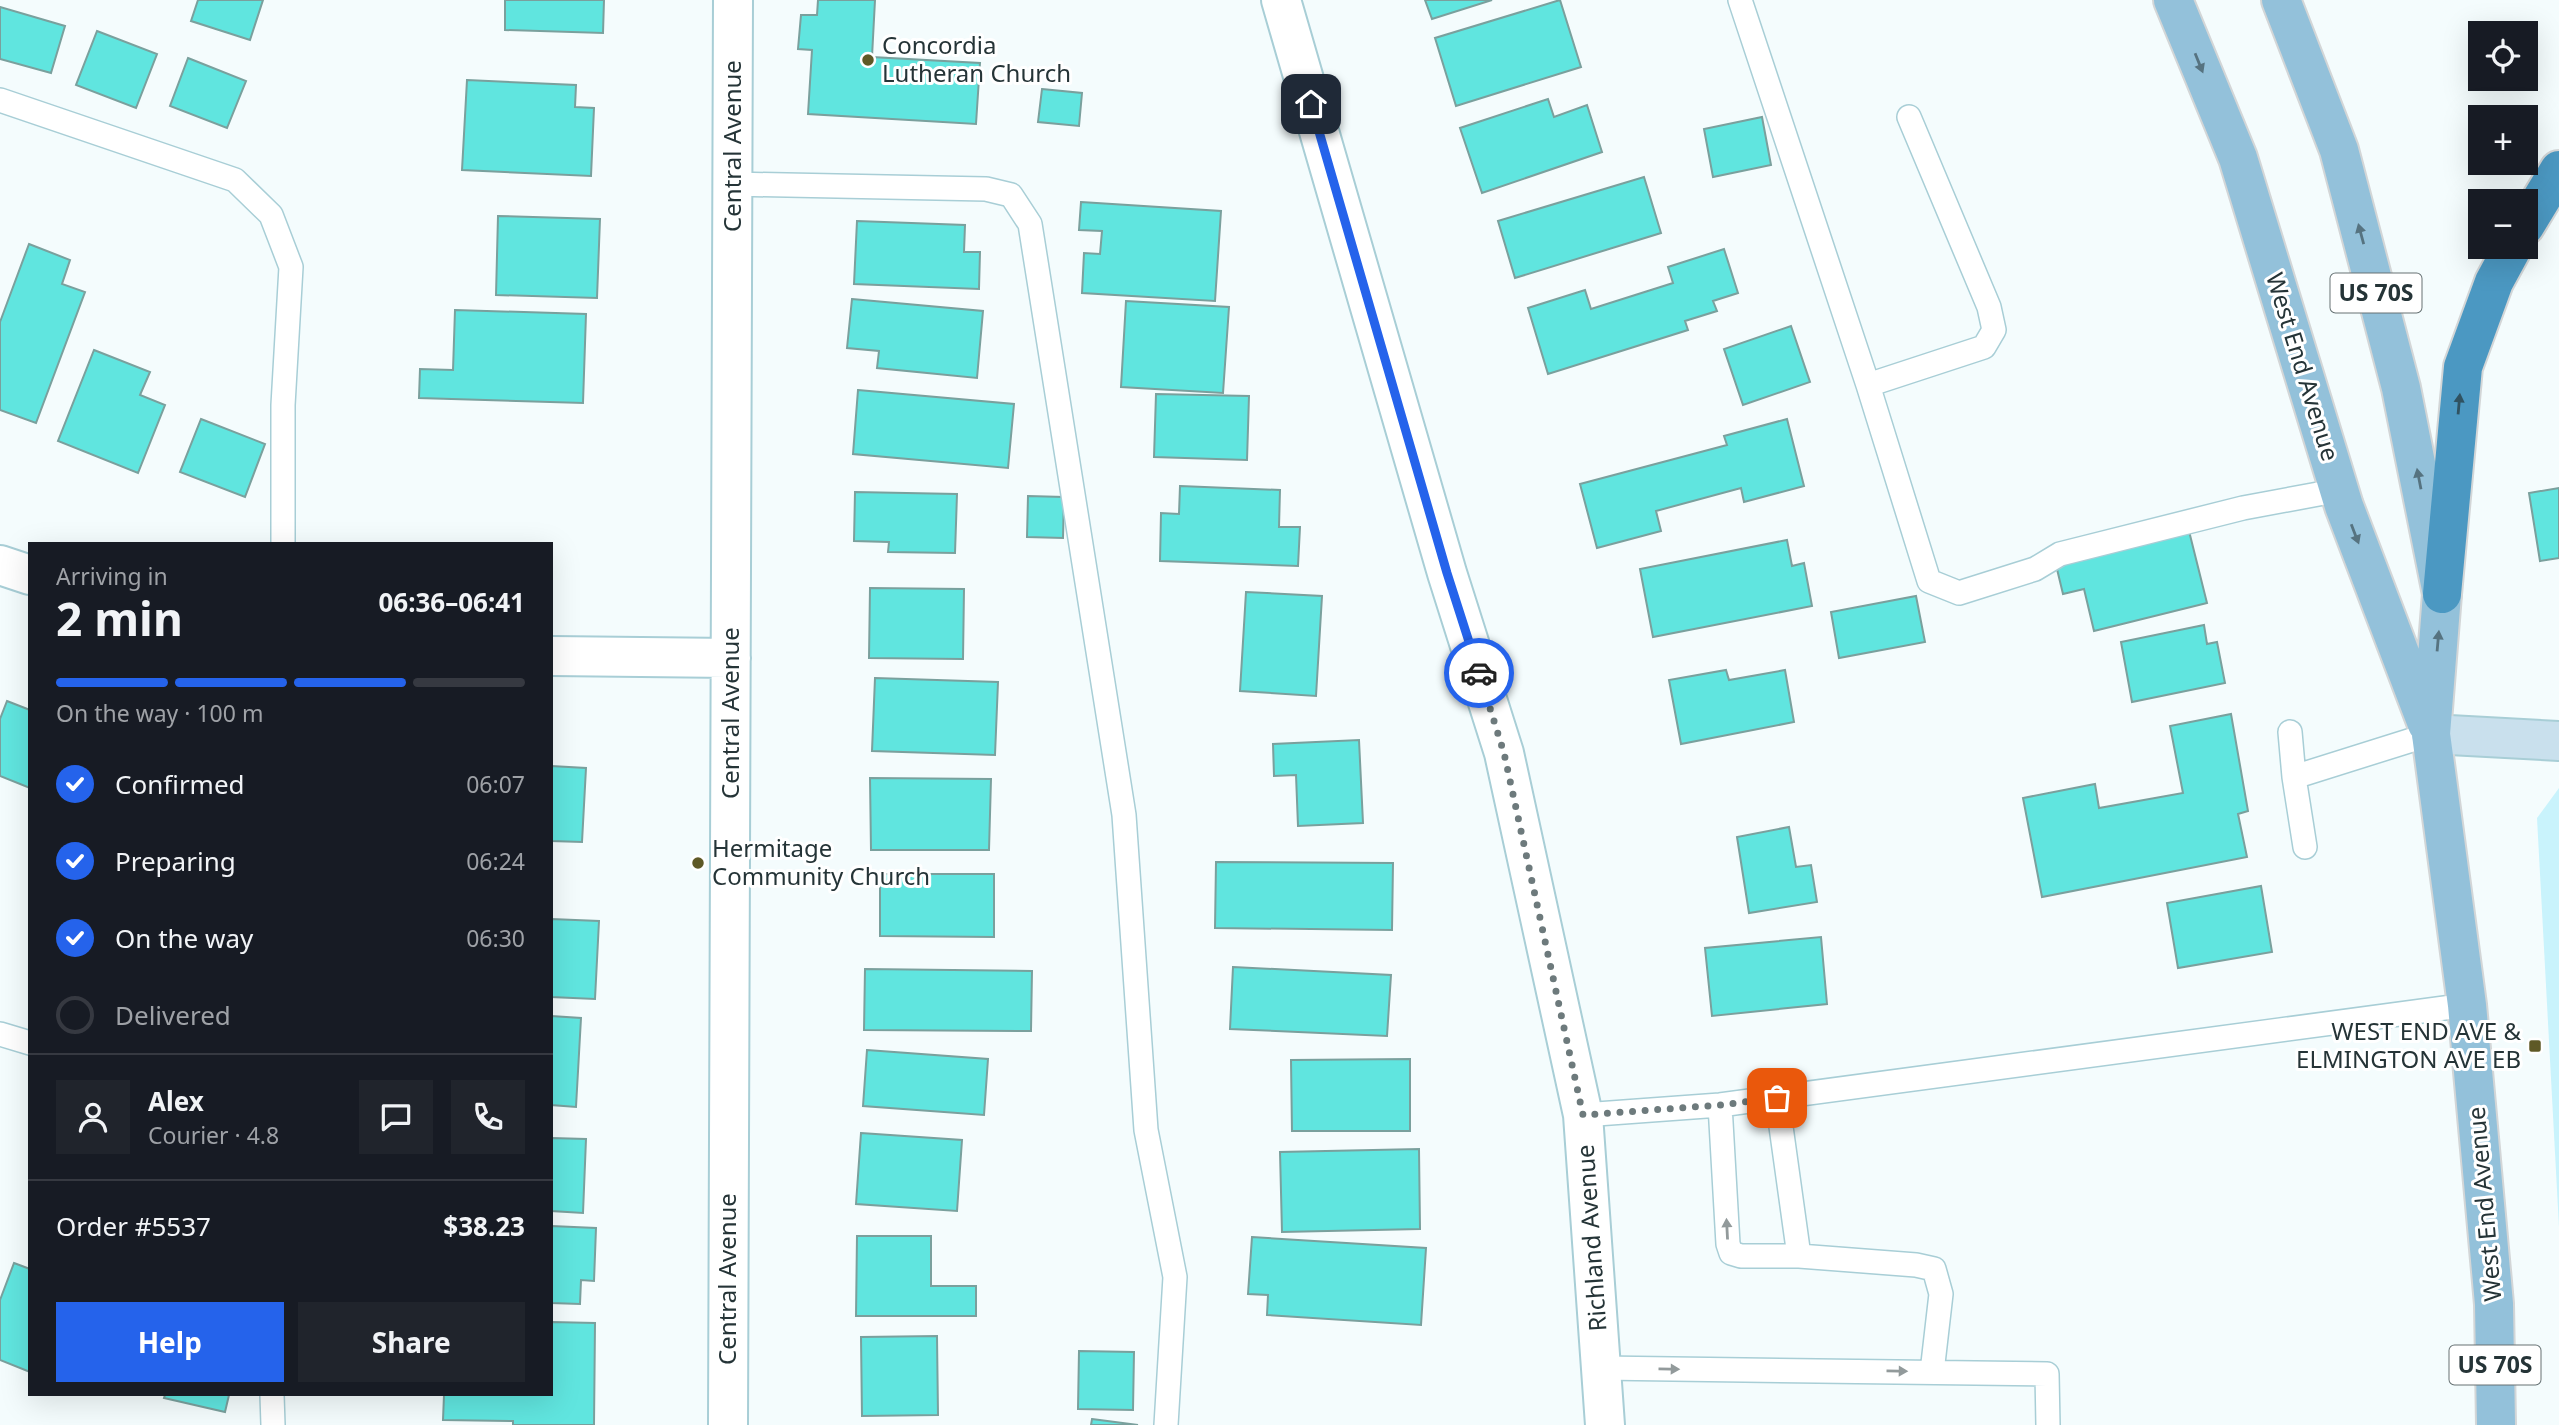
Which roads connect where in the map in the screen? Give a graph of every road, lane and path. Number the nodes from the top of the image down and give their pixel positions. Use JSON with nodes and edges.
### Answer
{"nodes":[{"id":1,"x":733,"y":0,"type":"edge"},
{"id":2,"x":1281,"y":0,"type":"edge"},
{"id":3,"x":1740,"y":0,"type":"edge"},
{"id":4,"x":2173,"y":0,"type":"edge"},
{"id":5,"x":2281,"y":0,"type":"edge"},
{"id":6,"x":0,"y":100,"type":"edge"},
{"id":7,"x":1909,"y":117,"type":"dead end"},
{"id":8,"x":2559,"y":170,"type":"edge"},
{"id":9,"x":732,"y":184,"type":"junction"},
{"id":10,"x":2538,"y":205,"type":"edge"},
{"id":11,"x":2506,"y":259,"type":"edge"},
{"id":12,"x":1868,"y":385,"type":"junction"},
{"id":13,"x":2340,"y":490,"type":"junction"},
{"id":14,"x":284,"y":542,"type":"edge"},
{"id":15,"x":0,"y":565,"type":"edge"},
{"id":16,"x":28,"y":574,"type":"edge"},
{"id":17,"x":2442,"y":594,"type":"junction"},
{"id":18,"x":553,"y":656,"type":"edge"},
{"id":19,"x":731,"y":658,"type":"junction"},
{"id":20,"x":2290,"y":732,"type":"dead end"},
{"id":21,"x":2431,"y":734,"type":"junction"},
{"id":22,"x":2559,"y":741,"type":"edge"},
{"id":23,"x":2294,"y":777,"type":"junction"},
{"id":24,"x":2305,"y":847,"type":"dead end"},
{"id":25,"x":2467,"y":1005,"type":"junction"},
{"id":26,"x":0,"y":1034,"type":"edge"},
{"id":27,"x":28,"y":1043,"type":"edge"},
{"id":28,"x":1777,"y":1098,"type":"junction"},
{"id":29,"x":1720,"y":1105,"type":"junction"},
{"id":30,"x":1583,"y":1115,"type":"junction"},
{"id":31,"x":1799,"y":1256,"type":"junction"},
{"id":32,"x":1601,"y":1368,"type":"junction"},
{"id":33,"x":1932,"y":1372,"type":"junction"},
{"id":34,"x":272,"y":1396,"type":"edge"},
{"id":35,"x":273,"y":1425,"type":"edge"},
{"id":36,"x":728,"y":1425,"type":"edge"},
{"id":37,"x":1166,"y":1425,"type":"edge"},
{"id":38,"x":1605,"y":1425,"type":"edge"},
{"id":39,"x":2048,"y":1425,"type":"edge"},
{"id":40,"x":2496,"y":1425,"type":"edge"}],
"edges":[{"from":1,"to":9,"type":"street","name":"Central Avenue"},
{"from":2,"to":30,"type":"street","name":"Richland Avenue"},
{"from":3,"to":12,"type":"lane"},
{"from":4,"to":13,"type":"main road","name":"West End Avenue","number":"US 70S","one_way":true},
{"from":17,"to":5,"type":"main road","name":"West End Avenue","number":"US 70S","one_way":true},
{"from":6,"to":14,"type":"lane"},
{"from":7,"to":12,"type":"lane"},
{"from":8,"to":10,"type":"highway"},
{"from":9,"to":19,"type":"street","name":"Central Avenue"},
{"from":9,"to":37,"type":"lane"},
{"from":17,"to":11,"type":"highway","one_way":true},
{"from":12,"to":13,"type":"lane"},
{"from":13,"to":21,"type":"main road","name":"West End Avenue","number":"US 70S","one_way":true},
{"from":15,"to":16,"type":"street"},
{"from":21,"to":17,"type":"main road","name":"West End Avenue","number":"US 70S","one_way":true},
{"from":18,"to":19,"type":"street"},
{"from":19,"to":36,"type":"street","name":"Central Avenue"},
{"from":20,"to":23,"type":"lane"},
{"from":21,"to":22,"type":"street"},
{"from":21,"to":23,"type":"lane"},
{"from":21,"to":25,"type":"main road","name":"West End Avenue","number":"US 70S"},
{"from":23,"to":24,"type":"lane"},
{"from":25,"to":28,"type":"lane"},
{"from":25,"to":40,"type":"main road","name":"West End Avenue","number":"US 70S"},
{"from":26,"to":27,"type":"lane"},
{"from":28,"to":29,"type":"lane"},
{"from":28,"to":31,"type":"lane"},
{"from":29,"to":30,"type":"lane"},
{"from":31,"to":29,"type":"lane","one_way":true},
{"from":30,"to":32,"type":"street","name":"Richland Avenue"},
{"from":31,"to":33,"type":"lane"},
{"from":32,"to":33,"type":"lane","one_way":true},
{"from":32,"to":38,"type":"street","name":"Richland Avenue"},
{"from":33,"to":39,"type":"lane"},
{"from":34,"to":35,"type":"lane"}]}
